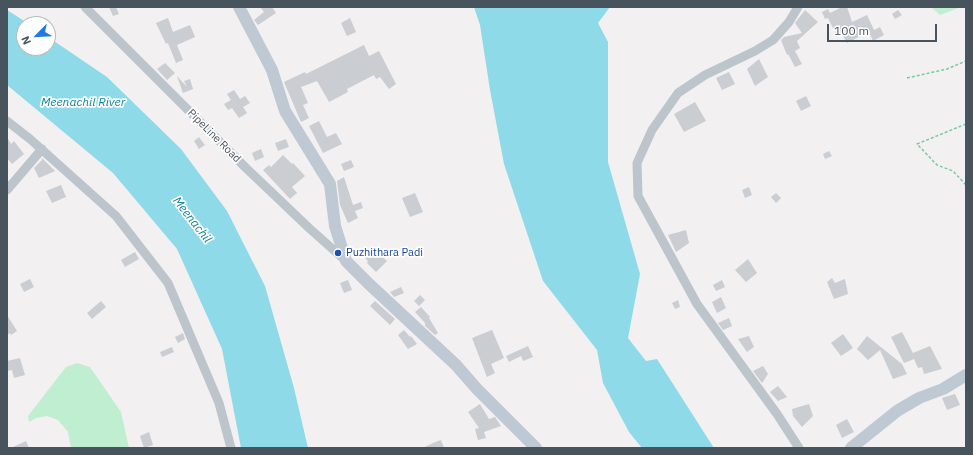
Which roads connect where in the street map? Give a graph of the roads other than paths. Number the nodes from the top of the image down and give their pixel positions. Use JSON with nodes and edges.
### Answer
{"nodes":[{"id":1,"x":85,"y":7,"type":"edge"},
{"id":2,"x":239,"y":7,"type":"edge"},
{"id":3,"x":798,"y":7,"type":"edge"},
{"id":4,"x":7,"y":121,"type":"edge"},
{"id":5,"x":42,"y":149,"type":"junction"},
{"id":6,"x":7,"y":190,"type":"edge"},
{"id":7,"x":346,"y":261,"type":"junction"},
{"id":8,"x":966,"y":375,"type":"edge"},
{"id":9,"x":231,"y":448,"type":"edge"},
{"id":10,"x":536,"y":448,"type":"edge"},
{"id":11,"x":799,"y":448,"type":"edge"},
{"id":12,"x":851,"y":448,"type":"edge"}],
"edges":[{"from":1,"to":7,"type":"street","name":"PipeLine Road"},
{"from":2,"to":7,"type":"main road"},
{"from":3,"to":11,"type":"street"},
{"from":4,"to":5,"type":"street"},
{"from":5,"to":6,"type":"street"},
{"from":5,"to":9,"type":"street"},
{"from":7,"to":10,"type":"main road"},
{"from":8,"to":12,"type":"main road"}]}
